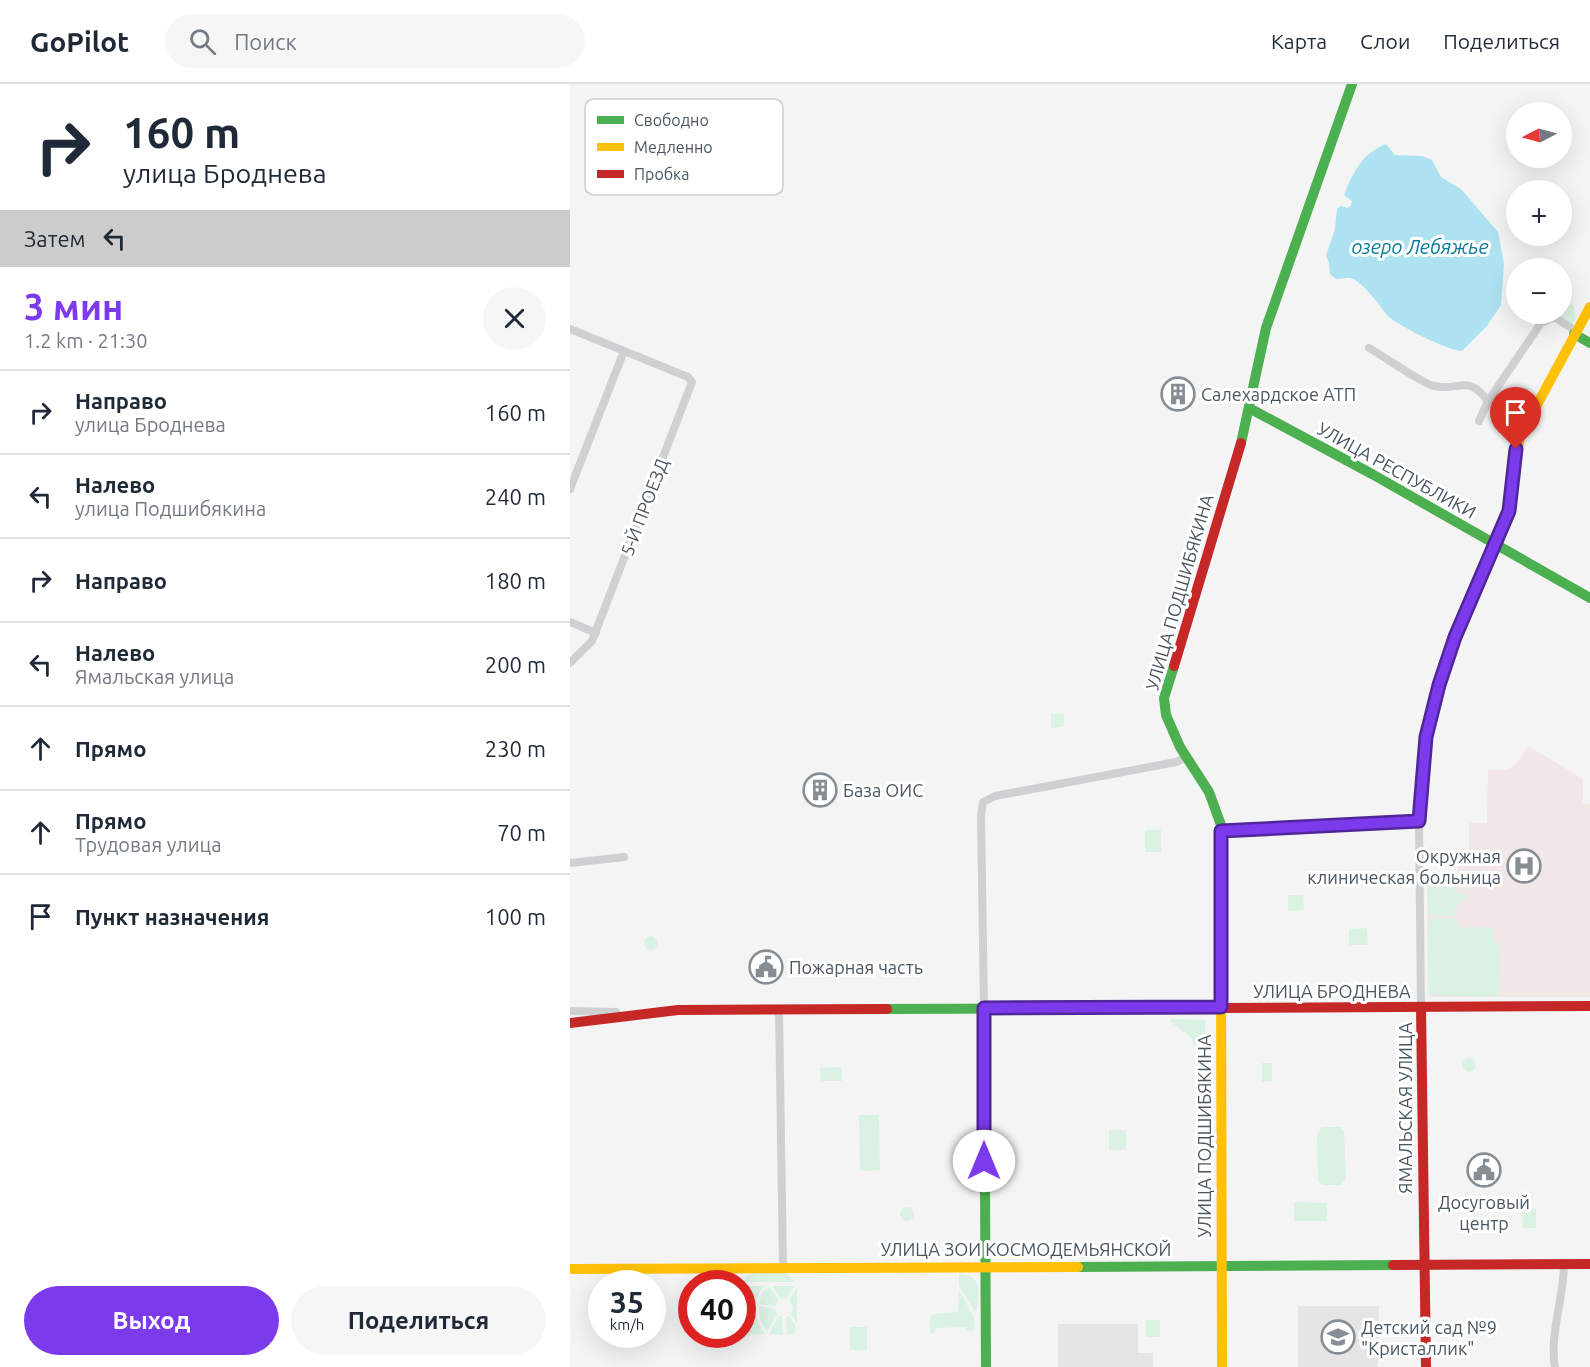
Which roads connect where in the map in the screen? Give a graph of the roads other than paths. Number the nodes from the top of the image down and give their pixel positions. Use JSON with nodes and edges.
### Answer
{"nodes":[{"id":1,"x":1352,"y":84,"type":"edge"},
{"id":2,"x":1590,"y":307,"type":"edge"},
{"id":3,"x":570,"y":329,"type":"edge"},
{"id":4,"x":1575,"y":332,"type":"junction"},
{"id":5,"x":1590,"y":343,"type":"edge"},
{"id":6,"x":1369,"y":348,"type":"dead end"},
{"id":7,"x":624,"y":351,"type":"junction"},
{"id":8,"x":1488,"y":401,"type":"junction"},
{"id":9,"x":1249,"y":408,"type":"junction"},
{"id":10,"x":1479,"y":420,"type":"dead end"},
{"id":11,"x":570,"y":489,"type":"edge"},
{"id":12,"x":1494,"y":543,"type":"junction"},
{"id":13,"x":1590,"y":598,"type":"edge"},
{"id":14,"x":570,"y":622,"type":"edge"},
{"id":15,"x":596,"y":633,"type":"junction"},
{"id":16,"x":570,"y":663,"type":"edge"},
{"id":17,"x":1187,"y":757,"type":"junction"},
{"id":18,"x":1419,"y":821,"type":"junction"},
{"id":19,"x":1221,"y":831,"type":"junction"},
{"id":20,"x":624,"y":857,"type":"dead end"},
{"id":21,"x":570,"y":863,"type":"edge"},
{"id":22,"x":1590,"y":1006,"type":"edge"},
{"id":23,"x":1221,"y":1007,"type":"junction"},
{"id":24,"x":1421,"y":1007,"type":"junction"},
{"id":25,"x":984,"y":1008,"type":"junction"},
{"id":26,"x":779,"y":1009,"type":"junction"},
{"id":27,"x":570,"y":1011,"type":"edge"},
{"id":28,"x":642,"y":1012,"type":"junction"},
{"id":29,"x":570,"y":1023,"type":"edge"},
{"id":30,"x":1564,"y":1264,"type":"junction"},
{"id":31,"x":1590,"y":1264,"type":"edge"},
{"id":32,"x":1221,"y":1265,"type":"junction"},
{"id":33,"x":1423,"y":1265,"type":"junction"},
{"id":34,"x":985,"y":1266,"type":"junction"},
{"id":35,"x":783,"y":1267,"type":"junction"},
{"id":36,"x":570,"y":1269,"type":"edge"},
{"id":37,"x":986,"y":1367,"type":"edge"},
{"id":38,"x":1222,"y":1367,"type":"edge"},
{"id":39,"x":1426,"y":1367,"type":"edge"},
{"id":40,"x":1555,"y":1367,"type":"edge"}],
"edges":[{"from":1,"to":9,"type":"main road","name":"УЛИЦА ПОДШИБЯКИНА"},
{"from":2,"to":4,"type":"main road"},
{"from":3,"to":7,"type":"street"},
{"from":4,"to":5,"type":"main road"},
{"from":4,"to":8,"type":"street"},
{"from":4,"to":12,"type":"main road"},
{"from":6,"to":8,"type":"street"},
{"from":7,"to":11,"type":"street"},
{"from":7,"to":15,"type":"street","name":"5-Й ПРОЕЗД"},
{"from":8,"to":10,"type":"street"},
{"from":9,"to":12,"type":"main road","name":"УЛИЦА РЕСПУБЛИКИ"},
{"from":9,"to":17,"type":"main road","name":"УЛИЦА ПОДШИБЯКИНА"},
{"from":12,"to":13,"type":"main road","name":"УЛИЦА РЕСПУБЛИКИ"},
{"from":12,"to":18,"type":"street","name":"ЯМАЛЬСКАЯ УЛИЦА"},
{"from":14,"to":15,"type":"street"},
{"from":15,"to":16,"type":"street","name":"5-Й ПРОЕЗД"},
{"from":17,"to":19,"type":"main road","name":"УЛИЦА ПОДШИБЯКИНА"},
{"from":17,"to":25,"type":"street"},
{"from":18,"to":19,"type":"street"},
{"from":18,"to":24,"type":"street","name":"ЯМАЛЬСКАЯ УЛИЦА"},
{"from":19,"to":23,"type":"main road","name":"УЛИЦА ПОДШИБЯКИНА"},
{"from":20,"to":21,"type":"street"},
{"from":22,"to":24,"type":"main road","name":"УЛИЦА БРОДНЕВА"},
{"from":23,"to":24,"type":"main road","name":"УЛИЦА БРОДНЕВА"},
{"from":23,"to":25,"type":"main road","name":"УЛИЦА БРОДНЕВА"},
{"from":23,"to":32,"type":"main road","name":"УЛИЦА ПОДШИБЯКИНА"},
{"from":24,"to":33,"type":"main road","name":"ЯМАЛЬСКАЯ УЛИЦА"},
{"from":25,"to":26,"type":"main road","name":"УЛИЦА БРОДНЕВА"},
{"from":25,"to":34,"type":"main road"},
{"from":26,"to":28,"type":"main road","name":"УЛИЦА БРОДНЕВА"},
{"from":26,"to":35,"type":"street"},
{"from":27,"to":28,"type":"street"},
{"from":28,"to":29,"type":"main road","name":"УЛИЦА БРОДНЕВА"},
{"from":30,"to":31,"type":"main road","name":"УЛИЦА ЗОИ КОСМОДЕМЬЯНСКОЙ"},
{"from":30,"to":33,"type":"main road","name":"УЛИЦА ЗОИ КОСМОДЕМЬЯНСКОЙ"},
{"from":30,"to":40,"type":"street"},
{"from":32,"to":33,"type":"main road","name":"УЛИЦА ЗОИ КОСМОДЕМЬЯНСКОЙ"},
{"from":32,"to":34,"type":"main road","name":"УЛИЦА ЗОИ КОСМОДЕМЬЯНСКОЙ"},
{"from":32,"to":38,"type":"main road","name":"УЛИЦА ПОДШИБЯКИНА"},
{"from":33,"to":39,"type":"main road","name":"ЯМАЛЬСКАЯ УЛИЦА"},
{"from":34,"to":35,"type":"main road","name":"УЛИЦА ЗОИ КОСМОДЕМЬЯНСКОЙ"},
{"from":34,"to":37,"type":"main road"},
{"from":35,"to":36,"type":"main road","name":"УЛИЦА ЗОИ КОСМОДЕМЬЯНСКОЙ"}]}
